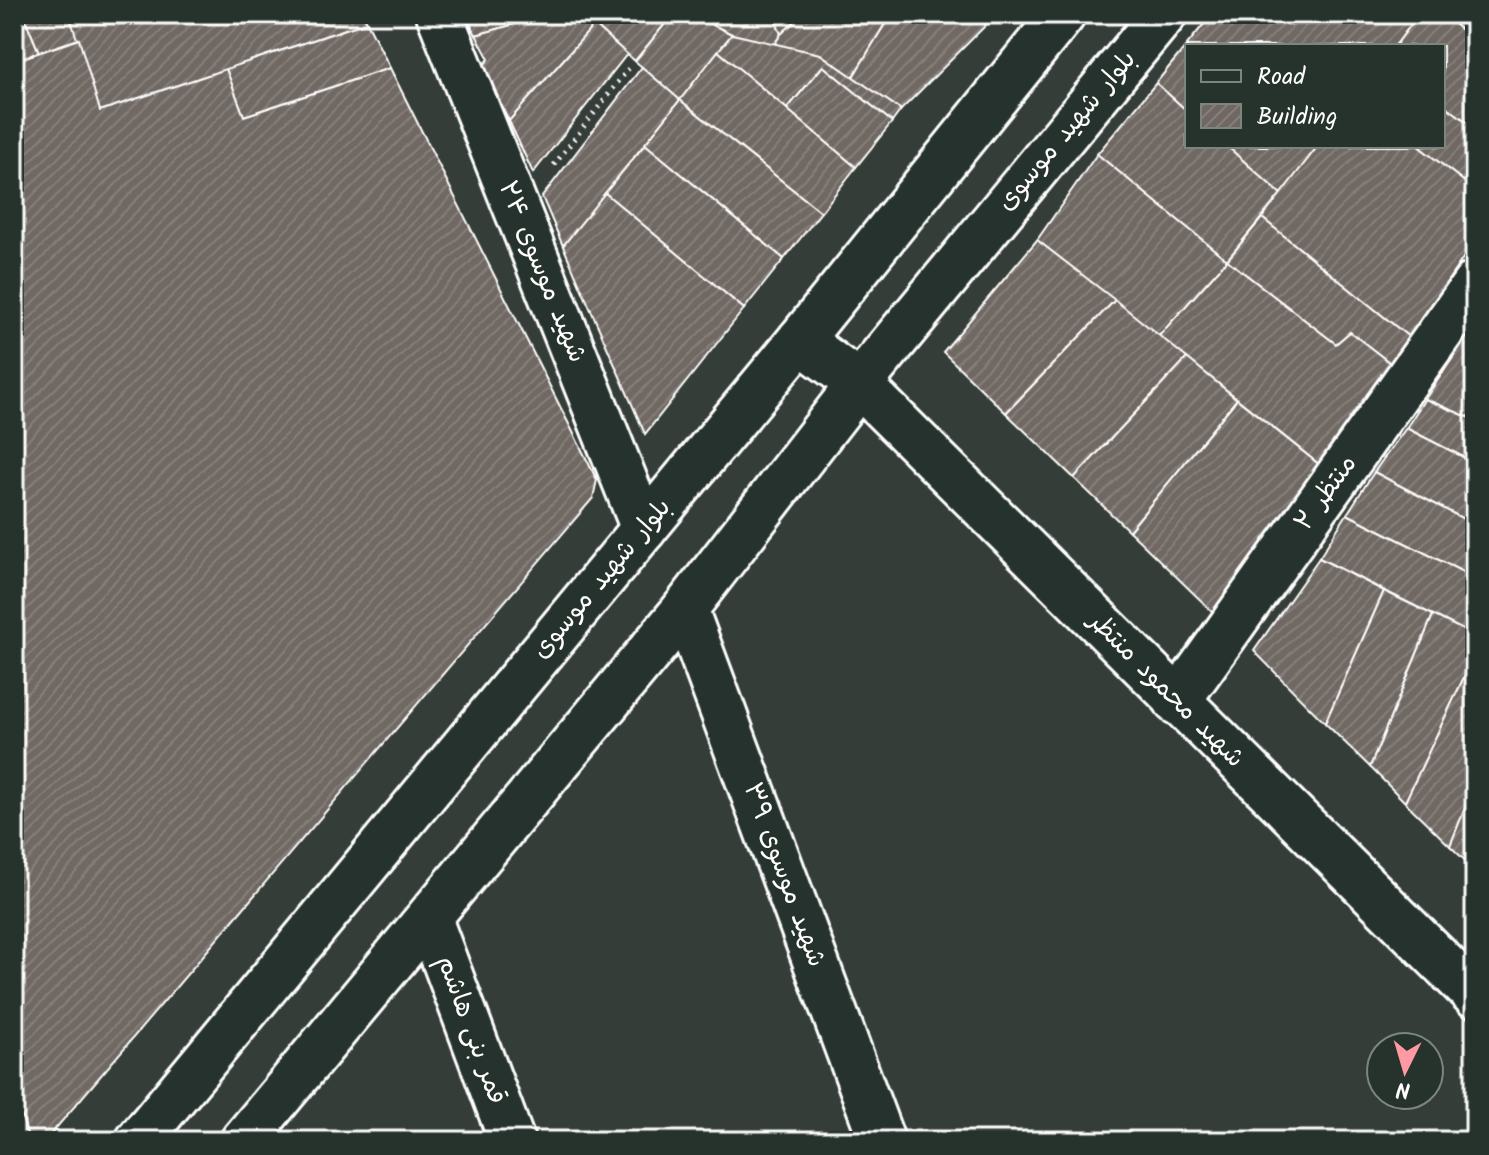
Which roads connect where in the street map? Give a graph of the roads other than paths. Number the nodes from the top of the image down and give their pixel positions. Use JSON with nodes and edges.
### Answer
{"nodes":[{"id":1,"x":439,"y":14,"type":"edge"},
{"id":2,"x":1164,"y":14,"type":"edge"},
{"id":3,"x":1056,"y":17,"type":"edge"},
{"id":4,"x":1475,"y":284,"type":"edge"},
{"id":5,"x":800,"y":340,"type":"junction"},
{"id":6,"x":859,"y":384,"type":"junction"},
{"id":7,"x":644,"y":529,"type":"junction"},
{"id":8,"x":685,"y":609,"type":"junction"},
{"id":9,"x":1177,"y":702,"type":"junction"},
{"id":10,"x":429,"y":919,"type":"junction"},
{"id":11,"x":1475,"y":995,"type":"edge"},
{"id":12,"x":138,"y":1141,"type":"edge"},
{"id":13,"x":243,"y":1141,"type":"edge"},
{"id":14,"x":512,"y":1141,"type":"edge"},
{"id":15,"x":882,"y":1141,"type":"edge"}],
"edges":[{"from":1,"to":7,"type":"main road","name":"شهید موسوی ۲۴"},
{"from":2,"to":6,"type":"main road","name":"بلوار شهید موسوی"},
{"from":3,"to":5,"type":"main road","name":"بلوار شهید موسوی"},
{"from":4,"to":9,"type":"main road","name":"منتظر ۲"},
{"from":5,"to":6,"type":"main road","name":"شهید محمود منتظر"},
{"from":5,"to":7,"type":"main road","name":"بلوار شهید موسوی"},
{"from":6,"to":8,"type":"main road","name":"بلوار شهید موسوی"},
{"from":6,"to":9,"type":"main road","name":"شهید محمود منتظر"},
{"from":7,"to":12,"type":"main road","name":"بلوار شهید موسوی"},
{"from":8,"to":10,"type":"main road","name":"بلوار شهید موسوی"},
{"from":8,"to":15,"type":"main road","name":"شهید موسوی ۳۹"},
{"from":9,"to":11,"type":"main road","name":"شهید محمود منتظر"},
{"from":10,"to":13,"type":"main road","name":"بلوار شهید موسوی"},
{"from":10,"to":14,"type":"main road","name":"قمر بنی هاشم"}]}
